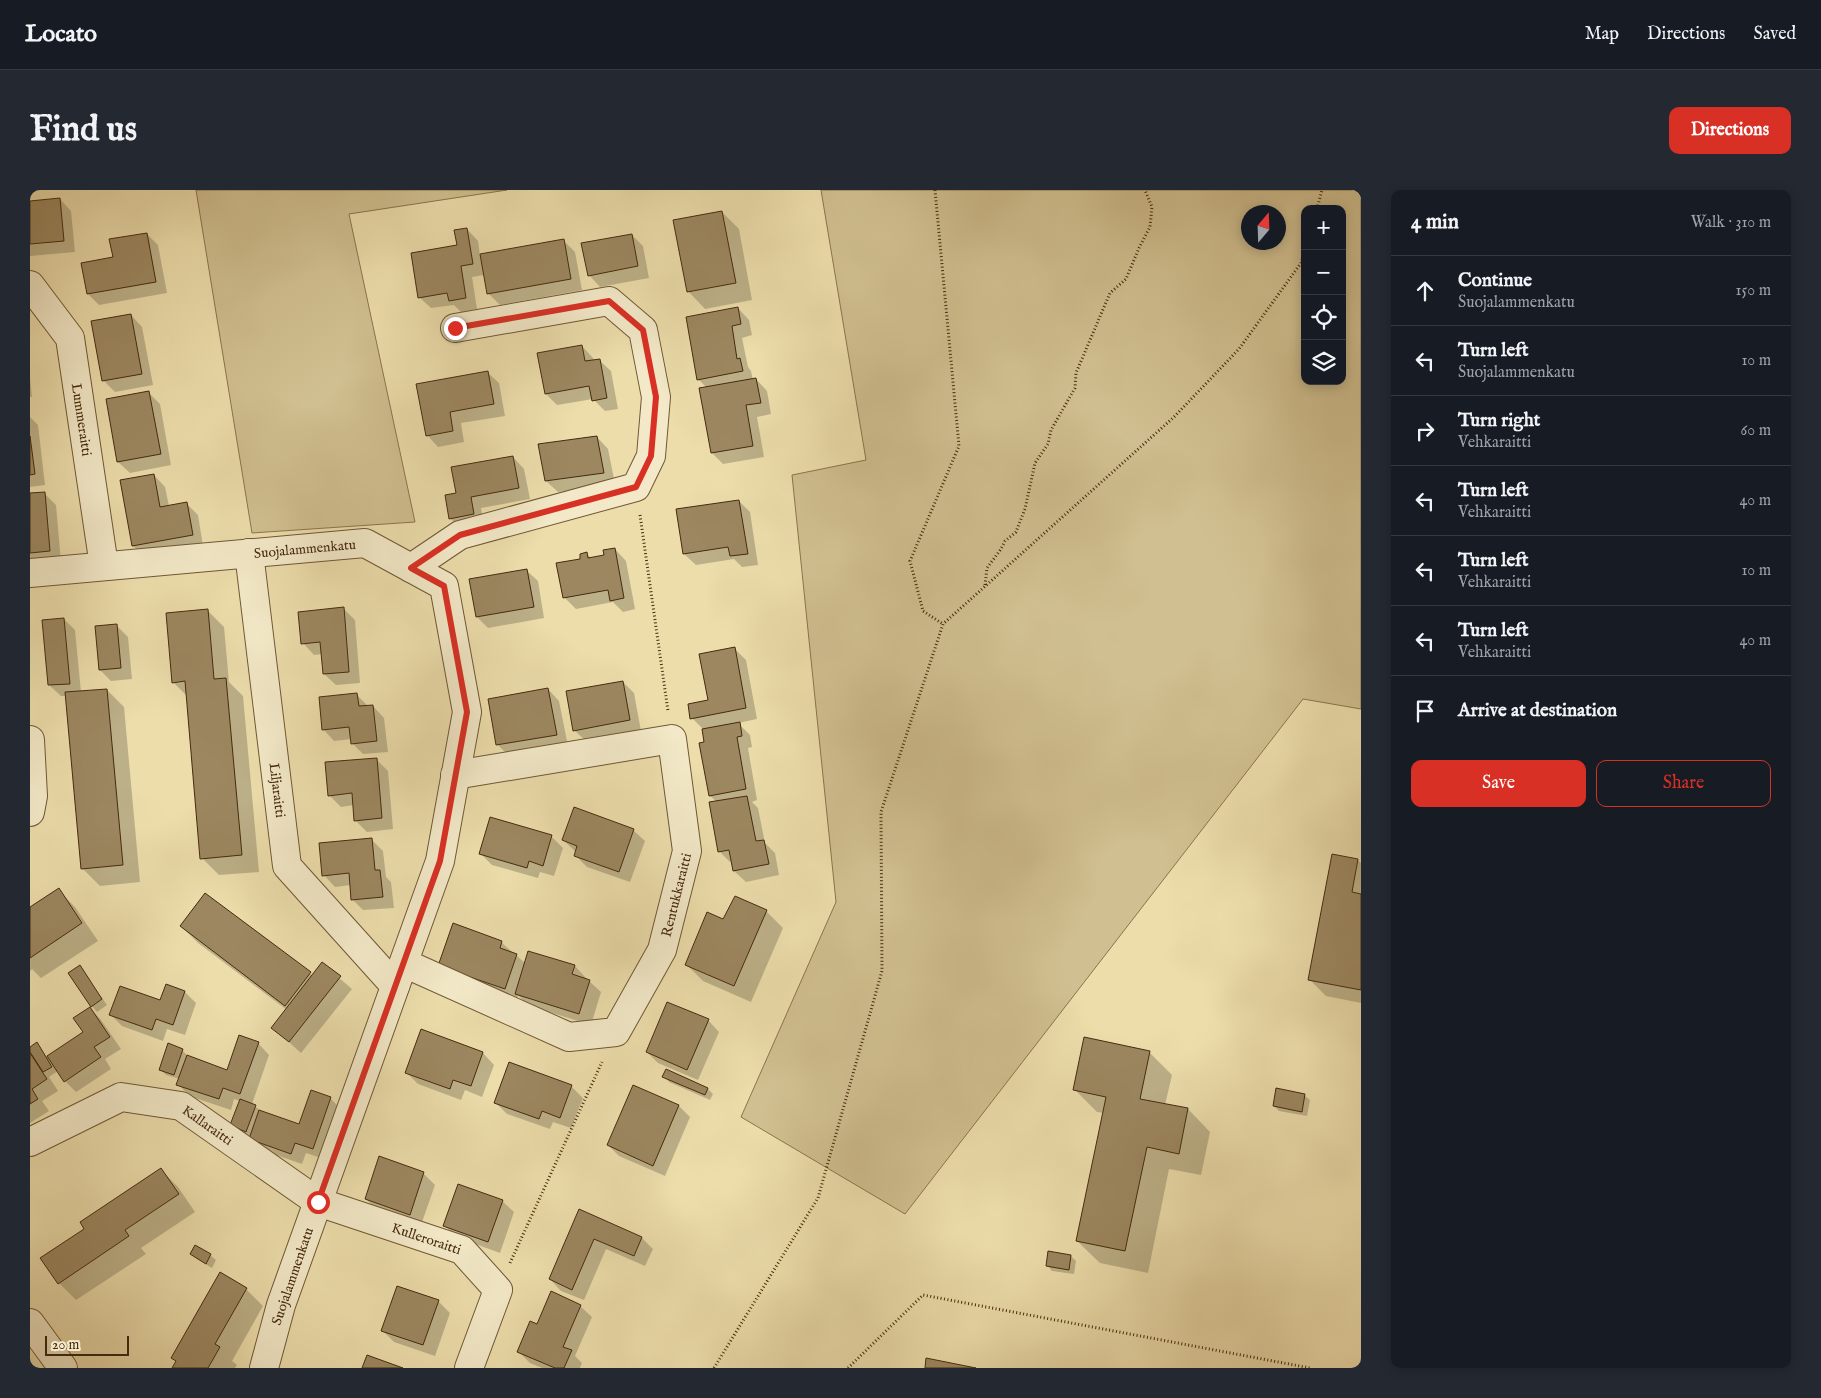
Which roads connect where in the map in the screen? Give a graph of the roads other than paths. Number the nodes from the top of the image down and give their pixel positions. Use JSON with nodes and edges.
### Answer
{"nodes":[{"id":1,"x":30,"y":285,"type":"edge"},
{"id":2,"x":455,"y":328,"type":"dead end"},
{"id":3,"x":249,"y":553,"type":"junction"},
{"id":4,"x":104,"y":566,"type":"junction"},
{"id":5,"x":411,"y":568,"type":"junction"},
{"id":6,"x":30,"y":573,"type":"edge"},
{"id":7,"x":30,"y":740,"type":"edge"},
{"id":8,"x":456,"y":775,"type":"junction"},
{"id":9,"x":30,"y":812,"type":"edge"},
{"id":10,"x":399,"y":974,"type":"junction"},
{"id":11,"x":30,"y":1142,"type":"edge"},
{"id":12,"x":318,"y":1202,"type":"junction"},
{"id":13,"x":30,"y":1323,"type":"edge"},
{"id":14,"x":63,"y":1368,"type":"edge"},
{"id":15,"x":264,"y":1368,"type":"edge"},
{"id":16,"x":469,"y":1368,"type":"edge"}],
"edges":[{"from":1,"to":4,"type":"street","name":"Lummeraitti"},
{"from":2,"to":5,"type":"street"},
{"from":3,"to":4,"type":"street","name":"Suojalammenkatu"},
{"from":3,"to":5,"type":"street","name":"Suojalammenkatu"},
{"from":3,"to":10,"type":"street","name":"Liljaraitti"},
{"from":4,"to":6,"type":"street","name":"Suojalammenkatu"},
{"from":5,"to":8,"type":"street","name":"Suojalammenkatu"},
{"from":7,"to":9,"type":"street"},
{"from":8,"to":10,"type":"street","name":"Suojalammenkatu"},
{"from":8,"to":10,"type":"street","name":"Rentukkaraitti"},
{"from":10,"to":12,"type":"street","name":"Suojalammenkatu"},
{"from":11,"to":12,"type":"street","name":"Kallaraitti"},
{"from":12,"to":15,"type":"street","name":"Suojalammenkatu"},
{"from":12,"to":16,"type":"street","name":"Kulleroraitti"},
{"from":13,"to":14,"type":"street"}]}
